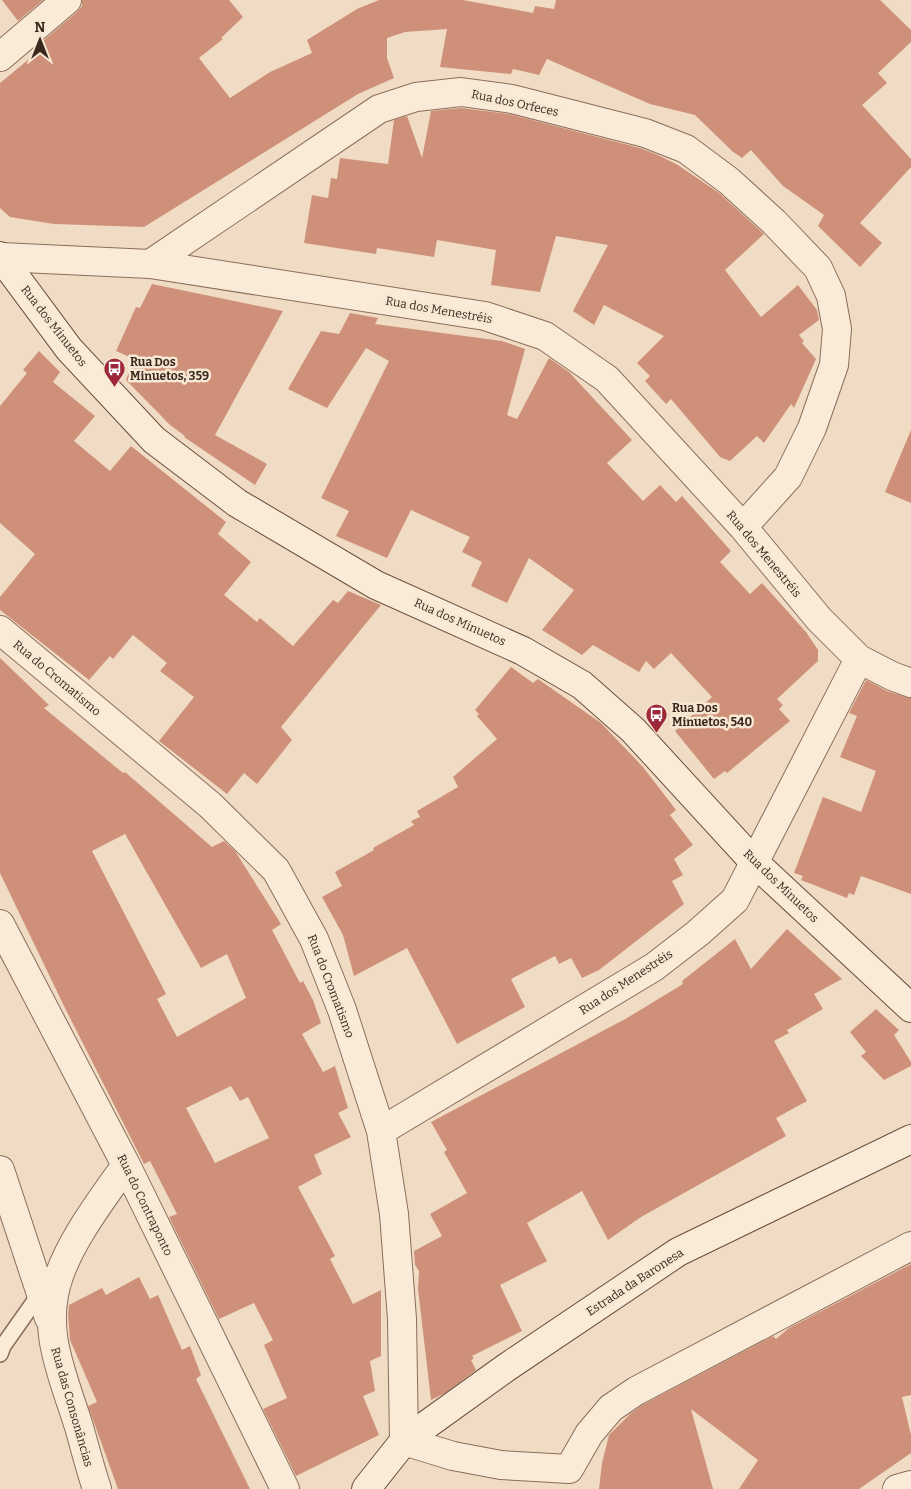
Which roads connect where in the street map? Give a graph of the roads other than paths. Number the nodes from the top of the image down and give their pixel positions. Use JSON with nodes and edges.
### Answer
{"nodes":[{"id":1,"x":67,"y":0,"type":"edge"},
{"id":2,"x":0,"y":57,"type":"edge"},
{"id":3,"x":1,"y":256,"type":"edge"},
{"id":4,"x":150,"y":264,"type":"junction"},
{"id":5,"x":743,"y":527,"type":"junction"},
{"id":6,"x":0,"y":630,"type":"edge"},
{"id":7,"x":859,"y":659,"type":"junction"},
{"id":8,"x":911,"y":683,"type":"edge"},
{"id":9,"x":755,"y":863,"type":"junction"},
{"id":10,"x":0,"y":924,"type":"edge"},
{"id":11,"x":911,"y":1008,"type":"edge"},
{"id":12,"x":381,"y":1131,"type":"junction"},
{"id":13,"x":911,"y":1139,"type":"edge"},
{"id":14,"x":126,"y":1165,"type":"junction"},
{"id":15,"x":0,"y":1170,"type":"edge"},
{"id":16,"x":911,"y":1246,"type":"edge"},
{"id":17,"x":41,"y":1292,"type":"junction"},
{"id":18,"x":51,"y":1327,"type":"junction"},
{"id":19,"x":0,"y":1354,"type":"edge"},
{"id":20,"x":404,"y":1441,"type":"junction"},
{"id":21,"x":567,"y":1479,"type":"edge"},
{"id":22,"x":911,"y":1485,"type":"edge"},
{"id":23,"x":97,"y":1489,"type":"edge"},
{"id":24,"x":285,"y":1489,"type":"edge"},
{"id":25,"x":366,"y":1489,"type":"edge"},
{"id":26,"x":896,"y":1489,"type":"edge"}],
"edges":[{"from":1,"to":2,"type":"street"},
{"from":3,"to":4,"type":"street","name":"Rua dos Menestréis"},
{"from":3,"to":9,"type":"street","name":"Rua dos Minuetos"},
{"from":4,"to":5,"type":"street","name":"Rua dos Menestréis"},
{"from":4,"to":5,"type":"street","name":"Rua dos Orfeces"},
{"from":5,"to":7,"type":"street","name":"Rua dos Menestréis"},
{"from":6,"to":12,"type":"street","name":"Rua do Cromatismo"},
{"from":7,"to":8,"type":"street","name":"Rua dos Menestréis"},
{"from":7,"to":9,"type":"street","name":"Rua dos Menestréis"},
{"from":9,"to":11,"type":"street","name":"Rua dos Minuetos"},
{"from":9,"to":12,"type":"street","name":"Rua dos Menestréis"},
{"from":10,"to":14,"type":"street","name":"Rua do Contraponto"},
{"from":12,"to":20,"type":"street","name":"Rua do Cromatismo"},
{"from":13,"to":20,"type":"street","name":"Estrada da Baronesa"},
{"from":14,"to":18,"type":"street","name":"Rua das Consonâncias"},
{"from":14,"to":24,"type":"street","name":"Rua do Contraponto"},
{"from":15,"to":17,"type":"street"},
{"from":16,"to":21,"type":"street"},
{"from":17,"to":18,"type":"street"},
{"from":17,"to":19,"type":"lane"},
{"from":18,"to":23,"type":"street","name":"Rua das Consonâncias"},
{"from":20,"to":21,"type":"street"},
{"from":20,"to":25,"type":"street","name":"Estrada da Baronesa"},
{"from":22,"to":26,"type":"street"}]}
